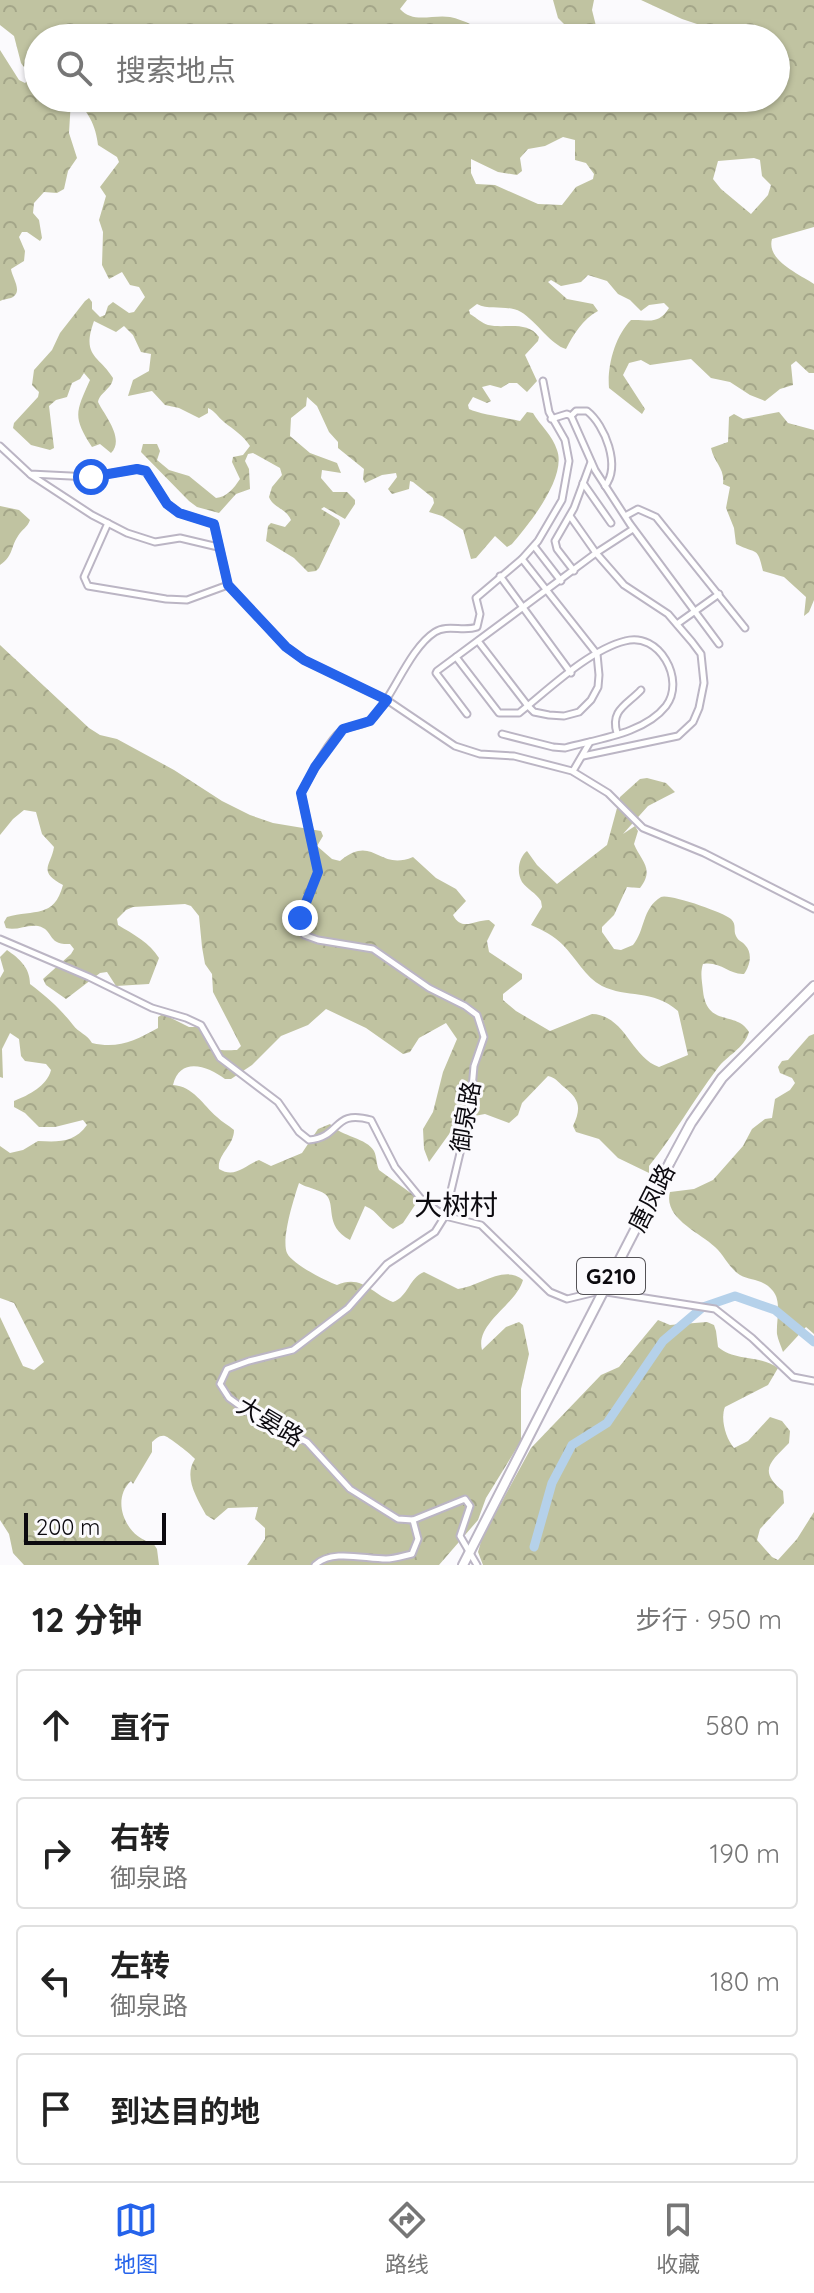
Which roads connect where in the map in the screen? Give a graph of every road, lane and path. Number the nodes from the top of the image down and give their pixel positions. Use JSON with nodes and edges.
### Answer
{"nodes":[{"id":1,"x":543,"y":381,"type":"dead end"},
{"id":2,"x":571,"y":416,"type":"junction"},
{"id":3,"x":551,"y":419,"type":"junction"},
{"id":4,"x":0,"y":446,"type":"edge"},
{"id":5,"x":591,"y":461,"type":"junction"},
{"id":6,"x":30,"y":474,"type":"junction"},
{"id":7,"x":583,"y":483,"type":"junction"},
{"id":8,"x":605,"y":486,"type":"junction"},
{"id":9,"x":627,"y":515,"type":"junction"},
{"id":10,"x":570,"y":516,"type":"junction"},
{"id":11,"x":108,"y":523,"type":"junction"},
{"id":12,"x":611,"y":523,"type":"dead end"},
{"id":13,"x":633,"y":529,"type":"junction"},
{"id":14,"x":534,"y":546,"type":"junction"},
{"id":15,"x":218,"y":547,"type":"junction"},
{"id":16,"x":596,"y":553,"type":"junction"},
{"id":17,"x":522,"y":559,"type":"junction"},
{"id":18,"x":574,"y":571,"type":"junction"},
{"id":19,"x":500,"y":576,"type":"junction"},
{"id":20,"x":561,"y":581,"type":"junction"},
{"id":21,"x":228,"y":585,"type":"junction"},
{"id":22,"x":546,"y":592,"type":"junction"},
{"id":23,"x":719,"y":594,"type":"junction"},
{"id":24,"x":523,"y":608,"type":"junction"},
{"id":25,"x":695,"y":611,"type":"junction"},
{"id":26,"x":677,"y":624,"type":"junction"},
{"id":27,"x":745,"y":628,"type":"dead end"},
{"id":28,"x":478,"y":641,"type":"junction"},
{"id":29,"x":719,"y":644,"type":"dead end"},
{"id":30,"x":597,"y":654,"type":"junction"},
{"id":31,"x":456,"y":657,"type":"junction"},
{"id":32,"x":571,"y":673,"type":"junction"},
{"id":33,"x":641,"y":690,"type":"dead end"},
{"id":34,"x":387,"y":700,"type":"junction"},
{"id":35,"x":528,"y":706,"type":"junction"},
{"id":36,"x":467,"y":714,"type":"dead end"},
{"id":37,"x":617,"y":733,"type":"junction"},
{"id":38,"x":502,"y":734,"type":"dead end"},
{"id":39,"x":591,"y":741,"type":"junction"},
{"id":40,"x":583,"y":756,"type":"junction"},
{"id":41,"x":572,"y":771,"type":"junction"},
{"id":42,"x":814,"y":909,"type":"edge"},
{"id":43,"x":0,"y":939,"type":"edge"},
{"id":44,"x":814,"y":986,"type":"edge"},
{"id":45,"x":445,"y":1216,"type":"junction"},
{"id":46,"x":814,"y":1381,"type":"edge"},
{"id":47,"x":413,"y":1520,"type":"junction"},
{"id":48,"x":470,"y":1553,"type":"junction"},
{"id":49,"x":315,"y":1565,"type":"edge"},
{"id":50,"x":463,"y":1565,"type":"edge"},
{"id":51,"x":477,"y":1565,"type":"edge"}],
"edges":[{"from":1,"to":3,"type":"street"},
{"from":2,"to":3,"type":"street"},
{"from":2,"to":5,"type":"street"},
{"from":2,"to":8,"type":"street"},
{"from":3,"to":14,"type":"street"},
{"from":4,"to":6,"type":"street"},
{"from":5,"to":7,"type":"street"},
{"from":5,"to":8,"type":"street"},
{"from":6,"to":11,"type":"street"},
{"from":6,"to":15,"type":"street"},
{"from":7,"to":10,"type":"street"},
{"from":7,"to":12,"type":"street"},
{"from":8,"to":9,"type":"street"},
{"from":9,"to":13,"type":"street"},
{"from":9,"to":23,"type":"street"},
{"from":10,"to":16,"type":"street"},
{"from":10,"to":18,"type":"street"},
{"from":11,"to":15,"type":"street"},
{"from":11,"to":21,"type":"street"},
{"from":13,"to":16,"type":"street"},
{"from":13,"to":25,"type":"street"},
{"from":14,"to":17,"type":"street"},
{"from":14,"to":20,"type":"street"},
{"from":15,"to":21,"type":"street"},
{"from":16,"to":18,"type":"street"},
{"from":16,"to":26,"type":"street"},
{"from":17,"to":19,"type":"street"},
{"from":17,"to":22,"type":"street"},
{"from":18,"to":20,"type":"street"},
{"from":19,"to":24,"type":"street"},
{"from":19,"to":34,"type":"street"},
{"from":20,"to":22,"type":"street"},
{"from":21,"to":34,"type":"street"},
{"from":22,"to":24,"type":"street"},
{"from":22,"to":30,"type":"street"},
{"from":23,"to":25,"type":"street"},
{"from":23,"to":27,"type":"street"},
{"from":24,"to":28,"type":"street"},
{"from":24,"to":32,"type":"street"},
{"from":25,"to":26,"type":"street"},
{"from":25,"to":29,"type":"street"},
{"from":26,"to":40,"type":"street"},
{"from":28,"to":31,"type":"street"},
{"from":28,"to":35,"type":"street"},
{"from":30,"to":32,"type":"street"},
{"from":30,"to":35,"type":"street"},
{"from":30,"to":37,"type":"street"},
{"from":31,"to":35,"type":"street"},
{"from":31,"to":36,"type":"street"},
{"from":32,"to":35,"type":"street"},
{"from":33,"to":37,"type":"street"},
{"from":34,"to":41,"type":"street"},
{"from":34,"to":45,"type":"street","name":"御泉路"},
{"from":37,"to":39,"type":"street"},
{"from":38,"to":39,"type":"street"},
{"from":39,"to":40,"type":"street"},
{"from":40,"to":41,"type":"street"},
{"from":41,"to":42,"type":"street"},
{"from":43,"to":45,"type":"street"},
{"from":44,"to":48,"type":"highway","name":"唐凤路","number":"G210","bridge":true},
{"from":45,"to":46,"type":"street"},
{"from":45,"to":47,"type":"street","name":"大晏路"},
{"from":47,"to":48,"type":"street"},
{"from":47,"to":49,"type":"street"},
{"from":48,"to":50,"type":"highway","name":"唐凤路","number":"G210"},
{"from":48,"to":51,"type":"street"}]}
